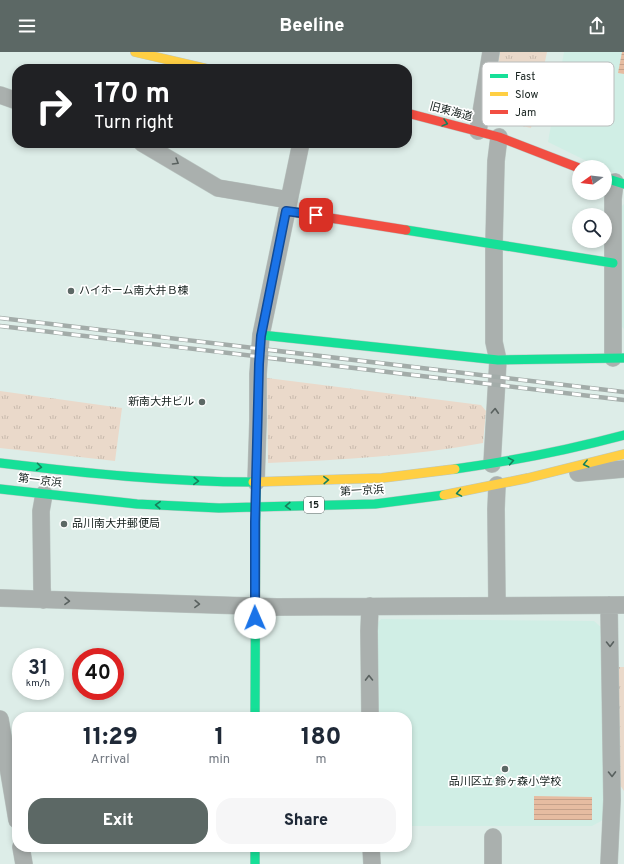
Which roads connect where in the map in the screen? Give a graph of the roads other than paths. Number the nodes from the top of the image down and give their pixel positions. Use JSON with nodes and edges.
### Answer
{"nodes":[{"id":1,"x":135,"y":52,"type":"edge"},
{"id":2,"x":491,"y":52,"type":"edge"},
{"id":3,"x":489,"y":62,"type":"edge"},
{"id":4,"x":187,"y":64,"type":"edge"},
{"id":5,"x":0,"y":95,"type":"edge"},
{"id":6,"x":12,"y":99,"type":"edge"},
{"id":7,"x":482,"y":107,"type":"edge"},
{"id":8,"x":412,"y":114,"type":"edge"},
{"id":9,"x":478,"y":131,"type":"junction"},
{"id":10,"x":499,"y":137,"type":"junction"},
{"id":11,"x":150,"y":148,"type":"edge"},
{"id":12,"x":300,"y":148,"type":"edge"},
{"id":13,"x":572,"y":165,"type":"edge"},
{"id":14,"x":615,"y":181,"type":"edge"},
{"id":15,"x":287,"y":205,"type":"junction"},
{"id":16,"x":494,"y":243,"type":"junction"},
{"id":17,"x":613,"y":263,"type":"junction"},
{"id":18,"x":261,"y":336,"type":"junction"},
{"id":19,"x":619,"y":358,"type":"edge"},
{"id":20,"x":498,"y":360,"type":"junction"},
{"id":21,"x":624,"y":436,"type":"edge"},
{"id":22,"x":624,"y":454,"type":"edge"},
{"id":23,"x":0,"y":463,"type":"edge"},
{"id":24,"x":492,"y":464,"type":"junction"},
{"id":25,"x":624,"y":469,"type":"edge"},
{"id":26,"x":528,"y":478,"type":"junction"},
{"id":27,"x":256,"y":482,"type":"junction"},
{"id":28,"x":497,"y":485,"type":"junction"},
{"id":29,"x":0,"y":489,"type":"edge"},
{"id":30,"x":44,"y":494,"type":"junction"},
{"id":31,"x":255,"y":507,"type":"junction"},
{"id":32,"x":0,"y":598,"type":"edge"},
{"id":33,"x":43,"y":600,"type":"junction"},
{"id":34,"x":617,"y":605,"type":"edge"},
{"id":35,"x":255,"y":606,"type":"junction"},
{"id":36,"x":370,"y":606,"type":"junction"},
{"id":37,"x":497,"y":606,"type":"junction"},
{"id":38,"x":255,"y":712,"type":"edge"},
{"id":39,"x":370,"y":712,"type":"edge"},
{"id":40,"x":0,"y":719,"type":"edge"},
{"id":41,"x":12,"y":790,"type":"edge"},
{"id":42,"x":618,"y":800,"type":"edge"},
{"id":43,"x":494,"y":837,"type":"dead end"},
{"id":44,"x":22,"y":852,"type":"edge"},
{"id":45,"x":255,"y":852,"type":"edge"},
{"id":46,"x":372,"y":852,"type":"edge"},
{"id":47,"x":24,"y":864,"type":"edge"},
{"id":48,"x":255,"y":864,"type":"edge"},
{"id":49,"x":372,"y":864,"type":"edge"},
{"id":50,"x":493,"y":864,"type":"edge"},
{"id":51,"x":610,"y":864,"type":"edge"}],
"edges":[{"from":1,"to":4,"type":"main road"},
{"from":2,"to":3,"type":"street"},
{"from":5,"to":6,"type":"street"},
{"from":7,"to":9,"type":"street"},
{"from":8,"to":9,"type":"main road","name":"旧東海道","one_way":true},
{"from":9,"to":10,"type":"main road","name":"旧東海道"},
{"from":10,"to":13,"type":"main road","name":"旧東海道"},
{"from":10,"to":16,"type":"street"},
{"from":11,"to":15,"type":"street","one_way":true},
{"from":12,"to":15,"type":"street"},
{"from":14,"to":17,"type":"street"},
{"from":15,"to":16,"type":"main road"},
{"from":15,"to":18,"type":"street"},
{"from":16,"to":17,"type":"main road"},
{"from":16,"to":20,"type":"street"},
{"from":17,"to":19,"type":"street"},
{"from":18,"to":20,"type":"main road"},
{"from":18,"to":27,"type":"street"},
{"from":19,"to":20,"type":"main road"},
{"from":24,"to":20,"type":"street","one_way":true},
{"from":24,"to":21,"type":"main road","name":"第一京浜","number":"15","one_way":true},
{"from":22,"to":26,"type":"main road","name":"第一京浜","number":"15","one_way":true},
{"from":23,"to":27,"type":"main road","name":"第一京浜","number":"15","one_way":true},
{"from":27,"to":24,"type":"main road","name":"第一京浜","number":"15","one_way":true},
{"from":25,"to":26,"type":"street"},
{"from":26,"to":28,"type":"main road","name":"第一京浜","number":"15"},
{"from":27,"to":31,"type":"main road"},
{"from":28,"to":31,"type":"main road","name":"第一京浜","number":"15","one_way":true},
{"from":28,"to":37,"type":"street"},
{"from":29,"to":30,"type":"main road","name":"第一京浜","number":"15"},
{"from":31,"to":30,"type":"main road","name":"第一京浜","number":"15","one_way":true},
{"from":30,"to":33,"type":"street"},
{"from":31,"to":35,"type":"main road"},
{"from":32,"to":33,"type":"street"},
{"from":33,"to":35,"type":"street","one_way":true},
{"from":34,"to":37,"type":"street"},
{"from":34,"to":42,"type":"street","one_way":true},
{"from":35,"to":36,"type":"street"},
{"from":35,"to":38,"type":"main road"},
{"from":36,"to":37,"type":"street"},
{"from":39,"to":36,"type":"street","one_way":true},
{"from":40,"to":41,"type":"street"},
{"from":42,"to":51,"type":"street"},
{"from":43,"to":50,"type":"street"},
{"from":44,"to":47,"type":"street"},
{"from":45,"to":48,"type":"main road"},
{"from":46,"to":49,"type":"street"}]}
